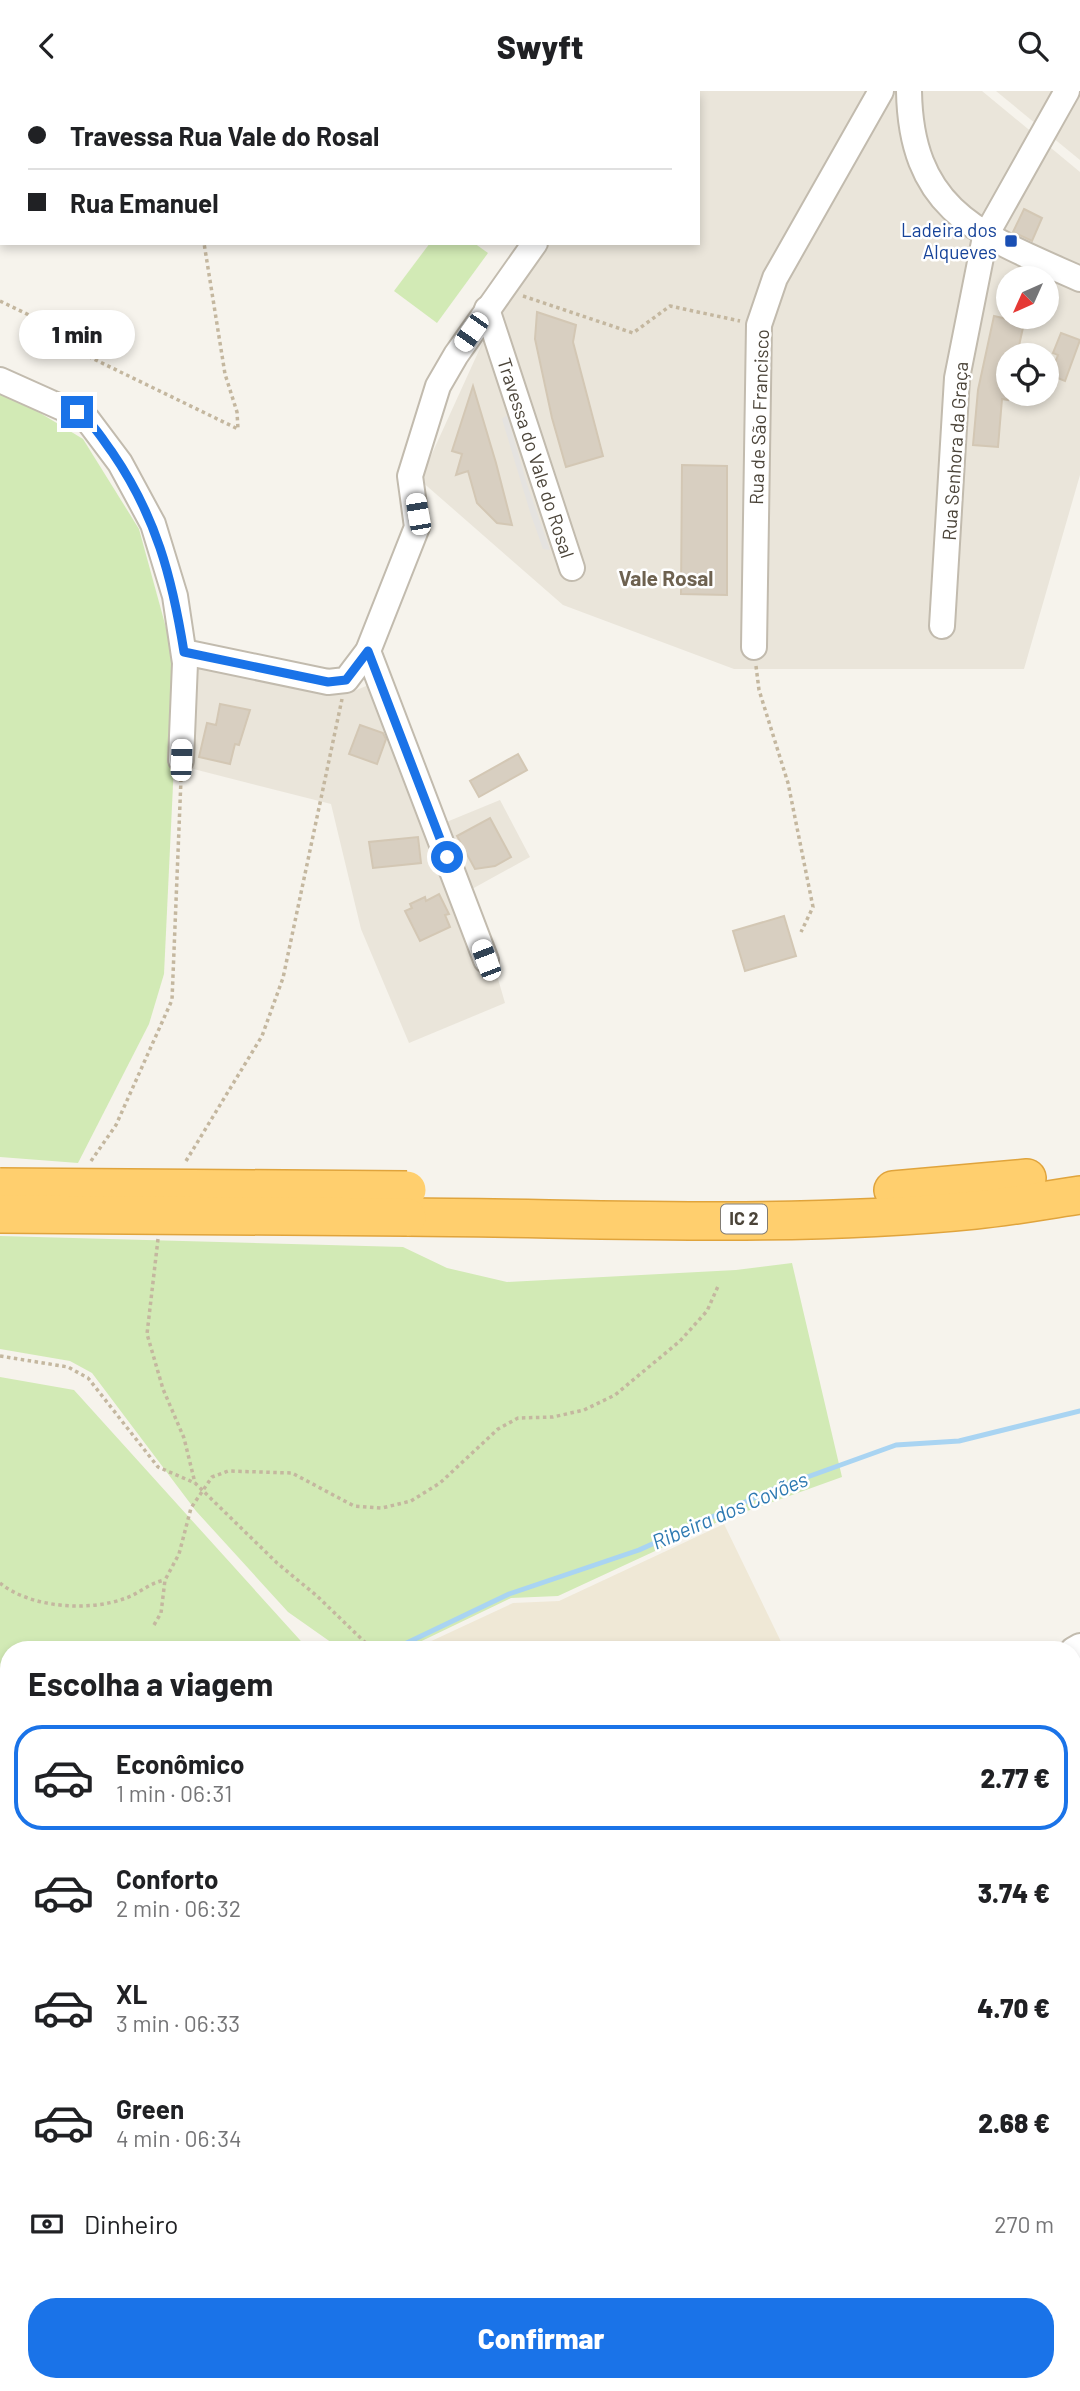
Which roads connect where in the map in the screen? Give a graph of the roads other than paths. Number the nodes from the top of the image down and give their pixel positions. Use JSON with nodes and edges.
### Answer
{"nodes":[{"id":1,"x":881,"y":91,"type":"edge"},
{"id":2,"x":909,"y":91,"type":"edge"},
{"id":3,"x":1068,"y":91,"type":"edge"},
{"id":4,"x":985,"y":237,"type":"junction"},
{"id":5,"x":534,"y":245,"type":"edge"},
{"id":6,"x":1080,"y":279,"type":"edge"},
{"id":7,"x":487,"y":309,"type":"junction"},
{"id":8,"x":0,"y":380,"type":"edge"},
{"id":9,"x":572,"y":568,"type":"dead end"},
{"id":10,"x":942,"y":626,"type":"dead end"},
{"id":11,"x":754,"y":647,"type":"road end"},
{"id":12,"x":368,"y":651,"type":"junction"},
{"id":13,"x":184,"y":652,"type":"junction"},
{"id":14,"x":181,"y":760,"type":"road end"},
{"id":15,"x":486,"y":960,"type":"dead end"},
{"id":16,"x":1080,"y":1171,"type":"edge"},
{"id":17,"x":0,"y":1187,"type":"edge"},
{"id":18,"x":1080,"y":1195,"type":"edge"},
{"id":19,"x":407,"y":1203,"type":"junction"},
{"id":20,"x":0,"y":1214,"type":"edge"}],
"edges":[{"from":1,"to":11,"type":"street","name":"Rua de São Francisco"},
{"from":2,"to":4,"type":"street"},
{"from":3,"to":4,"type":"street","name":"Rua Senhora da Graça"},
{"from":4,"to":6,"type":"street"},
{"from":4,"to":10,"type":"street","name":"Rua Senhora da Graça"},
{"from":5,"to":7,"type":"street"},
{"from":7,"to":9,"type":"street","name":"Travessa do Vale do Rosal"},
{"from":7,"to":12,"type":"street"},
{"from":8,"to":13,"type":"street"},
{"from":12,"to":13,"type":"street"},
{"from":12,"to":15,"type":"street"},
{"from":13,"to":14,"type":"street"},
{"from":16,"to":19,"type":"highway","number":"IC 2"},
{"from":17,"to":19,"type":"highway","number":"IC 2","bridge":true},
{"from":18,"to":19,"type":"highway","number":"IC 2"},
{"from":19,"to":20,"type":"highway","number":"IC 2","bridge":true}]}
